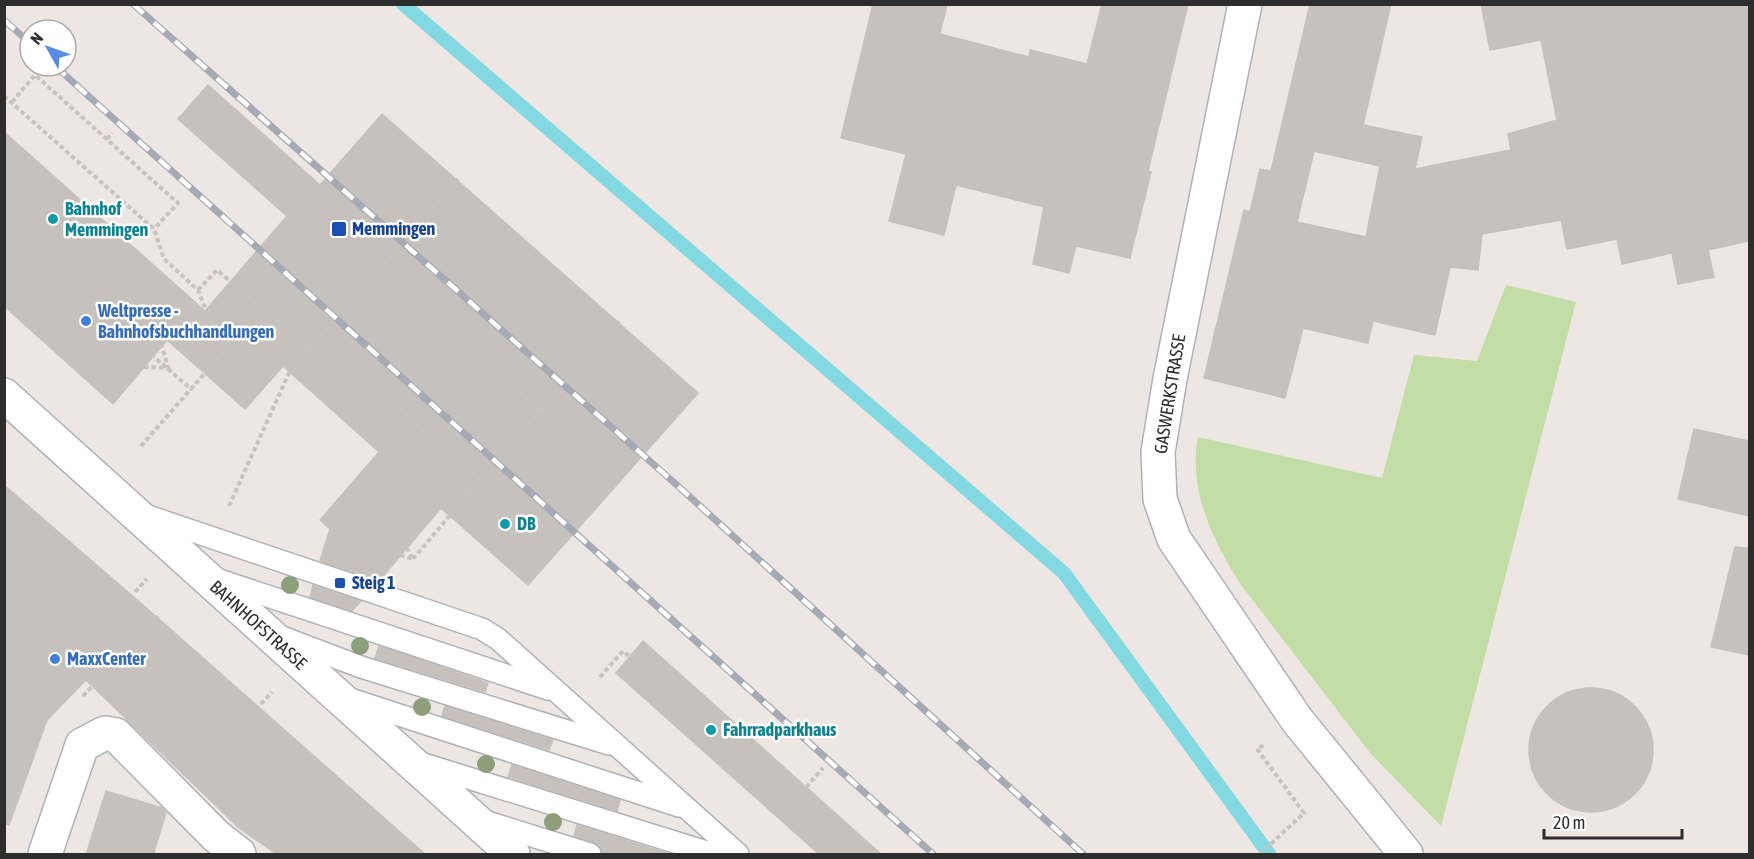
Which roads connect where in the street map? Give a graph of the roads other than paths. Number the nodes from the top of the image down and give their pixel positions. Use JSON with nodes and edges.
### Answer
{"nodes":[{"id":1,"x":1245,"y":4,"type":"edge"},
{"id":2,"x":4,"y":395,"type":"edge"},
{"id":3,"x":133,"y":511,"type":"junction"},
{"id":4,"x":204,"y":575,"type":"junction"},
{"id":5,"x":268,"y":632,"type":"junction"},
{"id":6,"x":554,"y":691,"type":"junction"},
{"id":7,"x":332,"y":693,"type":"junction"},
{"id":8,"x":620,"y":747,"type":"junction"},
{"id":9,"x":405,"y":758,"type":"junction"},
{"id":10,"x":685,"y":808,"type":"junction"},
{"id":11,"x":471,"y":817,"type":"junction"},
{"id":12,"x":45,"y":855,"type":"edge"},
{"id":13,"x":239,"y":855,"type":"edge"},
{"id":14,"x":513,"y":855,"type":"edge"},
{"id":15,"x":590,"y":855,"type":"edge"},
{"id":16,"x":713,"y":855,"type":"edge"},
{"id":17,"x":738,"y":855,"type":"edge"},
{"id":18,"x":1406,"y":855,"type":"edge"}],
"edges":[{"from":1,"to":18,"type":"street","name":"GASWERKSTRASSE"},
{"from":2,"to":3,"type":"street","name":"BAHNHOFSTRASSE"},
{"from":3,"to":4,"type":"street","name":"BAHNHOFSTRASSE"},
{"from":3,"to":6,"type":"lane"},
{"from":4,"to":5,"type":"street","name":"BAHNHOFSTRASSE"},
{"from":4,"to":6,"type":"lane"},
{"from":5,"to":7,"type":"street","name":"BAHNHOFSTRASSE"},
{"from":5,"to":8,"type":"lane"},
{"from":6,"to":8,"type":"lane"},
{"from":7,"to":9,"type":"street","name":"BAHNHOFSTRASSE"},
{"from":7,"to":10,"type":"lane"},
{"from":8,"to":10,"type":"lane"},
{"from":9,"to":11,"type":"street","name":"BAHNHOFSTRASSE"},
{"from":9,"to":16,"type":"lane"},
{"from":10,"to":17,"type":"lane"},
{"from":11,"to":14,"type":"street","name":"BAHNHOFSTRASSE"},
{"from":11,"to":15,"type":"lane"},
{"from":12,"to":13,"type":"street"}]}
